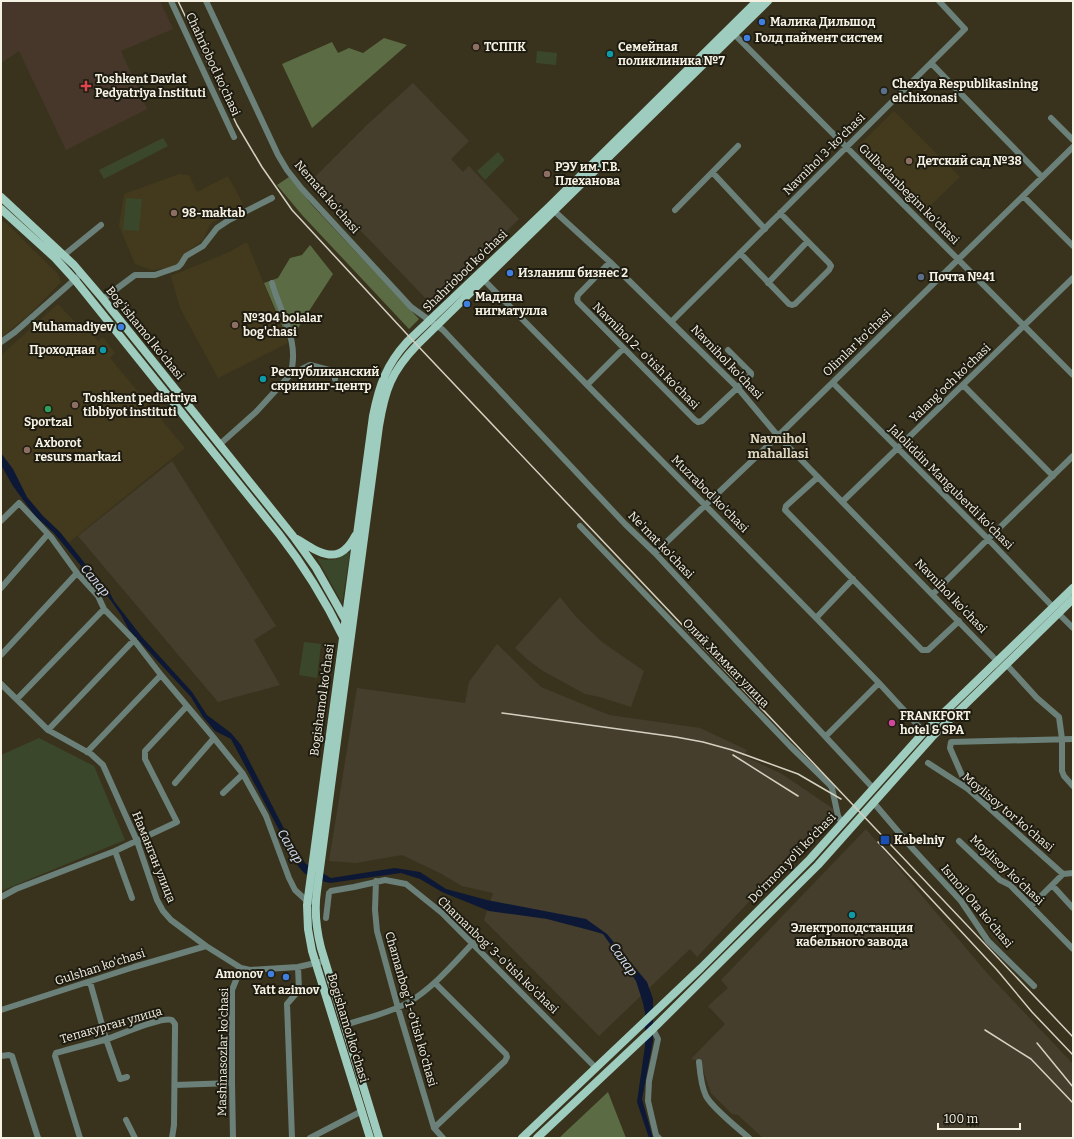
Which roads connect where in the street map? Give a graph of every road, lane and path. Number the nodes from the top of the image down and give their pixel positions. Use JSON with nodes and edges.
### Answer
{"nodes":[{"id":1,"x":171,"y":1,"type":"edge"},
{"id":2,"x":206,"y":1,"type":"edge"},
{"id":3,"x":768,"y":1,"type":"edge"},
{"id":4,"x":939,"y":1,"type":"edge"},
{"id":5,"x":757,"y":3,"type":"edge"},
{"id":6,"x":731,"y":32,"type":"junction"},
{"id":7,"x":932,"y":63,"type":"junction"},
{"id":8,"x":1051,"y":118,"type":"dead end"},
{"id":9,"x":234,"y":137,"type":"dead end"},
{"id":10,"x":1073,"y":140,"type":"edge"},
{"id":11,"x":738,"y":146,"type":"dead end"},
{"id":12,"x":847,"y":147,"type":"junction"},
{"id":13,"x":1073,"y":147,"type":"edge"},
{"id":14,"x":713,"y":173,"type":"junction"},
{"id":15,"x":1042,"y":177,"type":"junction"},
{"id":16,"x":1023,"y":196,"type":"junction"},
{"id":17,"x":1,"y":197,"type":"edge"},
{"id":18,"x":272,"y":198,"type":"dead end"},
{"id":19,"x":552,"y":209,"type":"junction"},
{"id":20,"x":1,"y":210,"type":"edge"},
{"id":21,"x":675,"y":210,"type":"dead end"},
{"id":22,"x":780,"y":214,"type":"junction"},
{"id":23,"x":101,"y":225,"type":"dead end"},
{"id":24,"x":765,"y":228,"type":"junction"},
{"id":25,"x":807,"y":242,"type":"junction"},
{"id":26,"x":1073,"y":246,"type":"edge"},
{"id":27,"x":740,"y":253,"type":"junction"},
{"id":28,"x":64,"y":255,"type":"junction"},
{"id":29,"x":958,"y":260,"type":"junction"},
{"id":30,"x":610,"y":262,"type":"junction"},
{"id":31,"x":78,"y":277,"type":"junction"},
{"id":32,"x":481,"y":277,"type":"junction"},
{"id":33,"x":1073,"y":278,"type":"edge"},
{"id":34,"x":272,"y":283,"type":"dead end"},
{"id":35,"x":768,"y":283,"type":"junction"},
{"id":36,"x":103,"y":299,"type":"junction"},
{"id":37,"x":671,"y":322,"type":"junction"},
{"id":38,"x":434,"y":323,"type":"junction"},
{"id":39,"x":1024,"y":326,"type":"junction"},
{"id":40,"x":1,"y":342,"type":"edge"},
{"id":41,"x":623,"y":349,"type":"junction"},
{"id":42,"x":728,"y":350,"type":"dead end"},
{"id":43,"x":290,"y":375,"type":"junction"},
{"id":44,"x":1073,"y":375,"type":"edge"},
{"id":45,"x":166,"y":379,"type":"junction"},
{"id":46,"x":335,"y":379,"type":"dead end"},
{"id":47,"x":833,"y":383,"type":"junction"},
{"id":48,"x":159,"y":385,"type":"junction"},
{"id":49,"x":587,"y":385,"type":"junction"},
{"id":50,"x":963,"y":385,"type":"junction"},
{"id":51,"x":737,"y":387,"type":"junction"},
{"id":52,"x":185,"y":403,"type":"junction"},
{"id":53,"x":178,"y":409,"type":"junction"},
{"id":54,"x":778,"y":436,"type":"junction"},
{"id":55,"x":219,"y":445,"type":"junction"},
{"id":56,"x":897,"y":448,"type":"junction"},
{"id":57,"x":1073,"y":456,"type":"edge"},
{"id":58,"x":1053,"y":476,"type":"junction"},
{"id":59,"x":818,"y":477,"type":"junction"},
{"id":60,"x":258,"y":493,"type":"junction"},
{"id":61,"x":251,"y":499,"type":"junction"},
{"id":62,"x":842,"y":502,"type":"junction"},
{"id":63,"x":706,"y":506,"type":"junction"},
{"id":64,"x":1,"y":521,"type":"edge"},
{"id":65,"x":580,"y":526,"type":"dead end"},
{"id":66,"x":358,"y":527,"type":"junction"},
{"id":67,"x":48,"y":534,"type":"junction"},
{"id":68,"x":293,"y":536,"type":"junction"},
{"id":69,"x":988,"y":539,"type":"junction"},
{"id":70,"x":655,"y":553,"type":"junction"},
{"id":71,"x":77,"y":573,"type":"junction"},
{"id":72,"x":853,"y":579,"type":"junction"},
{"id":73,"x":1,"y":588,"type":"edge"},
{"id":74,"x":1073,"y":588,"type":"edge"},
{"id":75,"x":352,"y":594,"type":"junction"},
{"id":76,"x":933,"y":594,"type":"junction"},
{"id":77,"x":1073,"y":599,"type":"edge"},
{"id":78,"x":104,"y":610,"type":"junction"},
{"id":79,"x":1056,"y":610,"type":"junction"},
{"id":80,"x":816,"y":618,"type":"junction"},
{"id":81,"x":345,"y":620,"type":"junction"},
{"id":82,"x":959,"y":621,"type":"junction"},
{"id":83,"x":1073,"y":628,"type":"edge"},
{"id":84,"x":351,"y":632,"type":"junction"},
{"id":85,"x":343,"y":637,"type":"junction"},
{"id":86,"x":134,"y":640,"type":"junction"},
{"id":87,"x":1,"y":655,"type":"edge"},
{"id":88,"x":1001,"y":661,"type":"junction"},
{"id":89,"x":161,"y":675,"type":"junction"},
{"id":90,"x":879,"y":683,"type":"junction"},
{"id":91,"x":1,"y":684,"type":"edge"},
{"id":92,"x":17,"y":699,"type":"junction"},
{"id":93,"x":338,"y":700,"type":"junction"},
{"id":94,"x":187,"y":706,"type":"junction"},
{"id":95,"x":48,"y":730,"type":"junction"},
{"id":96,"x":924,"y":732,"type":"junction"},
{"id":97,"x":826,"y":736,"type":"junction"},
{"id":98,"x":214,"y":738,"type":"junction"},
{"id":99,"x":1062,"y":739,"type":"junction"},
{"id":100,"x":1073,"y":739,"type":"edge"},
{"id":101,"x":87,"y":752,"type":"junction"},
{"id":102,"x":928,"y":763,"type":"dead end"},
{"id":103,"x":243,"y":774,"type":"junction"},
{"id":104,"x":175,"y":783,"type":"dead end"},
{"id":105,"x":1073,"y":786,"type":"edge"},
{"id":106,"x":873,"y":788,"type":"junction"},
{"id":107,"x":968,"y":789,"type":"junction"},
{"id":108,"x":223,"y":794,"type":"dead end"},
{"id":109,"x":873,"y":802,"type":"junction"},
{"id":110,"x":842,"y":823,"type":"junction"},
{"id":111,"x":137,"y":841,"type":"junction"},
{"id":112,"x":959,"y":841,"type":"dead end"},
{"id":113,"x":115,"y":851,"type":"junction"},
{"id":114,"x":1073,"y":873,"type":"edge"},
{"id":115,"x":1062,"y":874,"type":"junction"},
{"id":116,"x":376,"y":881,"type":"junction"},
{"id":117,"x":1052,"y":885,"type":"junction"},
{"id":118,"x":1,"y":897,"type":"edge"},
{"id":119,"x":132,"y":898,"type":"dead end"},
{"id":120,"x":311,"y":901,"type":"junction"},
{"id":121,"x":1031,"y":906,"type":"junction"},
{"id":122,"x":1073,"y":908,"type":"edge"},
{"id":123,"x":326,"y":918,"type":"dead end"},
{"id":124,"x":473,"y":943,"type":"junction"},
{"id":125,"x":206,"y":946,"type":"junction"},
{"id":126,"x":1073,"y":949,"type":"edge"},
{"id":127,"x":325,"y":960,"type":"junction"},
{"id":128,"x":316,"y":962,"type":"junction"},
{"id":129,"x":298,"y":967,"type":"junction"},
{"id":130,"x":241,"y":968,"type":"junction"},
{"id":131,"x":691,"y":977,"type":"junction"},
{"id":132,"x":90,"y":982,"type":"junction"},
{"id":133,"x":435,"y":983,"type":"junction"},
{"id":134,"x":698,"y":984,"type":"junction"},
{"id":135,"x":1034,"y":986,"type":"dead end"},
{"id":136,"x":398,"y":1008,"type":"junction"},
{"id":137,"x":1,"y":1010,"type":"edge"},
{"id":138,"x":345,"y":1025,"type":"junction"},
{"id":139,"x":653,"y":1028,"type":"junction"},
{"id":140,"x":106,"y":1039,"type":"junction"},
{"id":141,"x":1,"y":1056,"type":"edge"},
{"id":142,"x":699,"y":1062,"type":"dead end"},
{"id":143,"x":596,"y":1068,"type":"junction"},
{"id":144,"x":127,"y":1077,"type":"dead end"},
{"id":145,"x":232,"y":1083,"type":"junction"},
{"id":146,"x":175,"y":1085,"type":"junction"},
{"id":147,"x":362,"y":1111,"type":"junction"},
{"id":148,"x":126,"y":1120,"type":"dead end"},
{"id":149,"x":434,"y":1128,"type":"junction"},
{"id":150,"x":38,"y":1138,"type":"edge"},
{"id":151,"x":80,"y":1138,"type":"edge"},
{"id":152,"x":135,"y":1138,"type":"edge"},
{"id":153,"x":172,"y":1138,"type":"edge"},
{"id":154,"x":233,"y":1138,"type":"edge"},
{"id":155,"x":292,"y":1138,"type":"edge"},
{"id":156,"x":310,"y":1138,"type":"edge"},
{"id":157,"x":370,"y":1138,"type":"edge"},
{"id":158,"x":379,"y":1138,"type":"edge"},
{"id":159,"x":443,"y":1138,"type":"edge"},
{"id":160,"x":522,"y":1138,"type":"edge"},
{"id":161,"x":537,"y":1138,"type":"edge"},
{"id":162,"x":659,"y":1138,"type":"edge"},
{"id":163,"x":750,"y":1138,"type":"edge"}],
"edges":[{"from":1,"to":9,"type":"street","name":"Chahriobod ko'chasi"},
{"from":2,"to":38,"type":"street","name":"Nemata ko'chasi"},
{"from":3,"to":5,"type":"main road","name":"Shahriobod ko'chasi"},
{"from":4,"to":7,"type":"street","name":"Navnihol 3-ko'chasi"},
{"from":5,"to":6,"type":"main road","name":"Shahriobod ko'chasi"},
{"from":6,"to":12,"type":"street","name":"Gulbadanbegim ko'chasi"},
{"from":6,"to":19,"type":"main road","name":"Shahriobod ko'chasi"},
{"from":7,"to":12,"type":"street","name":"Navnihol 3-ko'chasi"},
{"from":7,"to":15,"type":"street"},
{"from":8,"to":10,"type":"street"},
{"from":11,"to":14,"type":"street"},
{"from":12,"to":22,"type":"street","name":"Navnihol 3-ko'chasi"},
{"from":12,"to":29,"type":"street","name":"Gulbadanbegim ko'chasi"},
{"from":13,"to":15,"type":"street","name":"Olimlar ko'chasi"},
{"from":14,"to":21,"type":"street"},
{"from":14,"to":24,"type":"street"},
{"from":15,"to":16,"type":"street","name":"Olimlar ko'chasi"},
{"from":16,"to":26,"type":"street"},
{"from":16,"to":29,"type":"street","name":"Olimlar ko'chasi"},
{"from":17,"to":28,"type":"main road","name":"Bog'ishamol ko'chasi"},
{"from":18,"to":36,"type":"street"},
{"from":19,"to":30,"type":"street","name":"Navnihol ko'chasi"},
{"from":19,"to":32,"type":"main road","name":"Shahriobod ko'chasi"},
{"from":20,"to":31,"type":"main road","name":"Bog'ishamol ko'chasi"},
{"from":22,"to":24,"type":"street","name":"Navnihol 3-ko'chasi"},
{"from":22,"to":25,"type":"street"},
{"from":23,"to":28,"type":"street"},
{"from":24,"to":27,"type":"street","name":"Navnihol 3-ko'chasi"},
{"from":25,"to":35,"type":"street"},
{"from":25,"to":35,"type":"street"},
{"from":27,"to":35,"type":"street"},
{"from":27,"to":37,"type":"street","name":"Navnihol 3-ko'chasi"},
{"from":28,"to":31,"type":"main road","name":"Bog'ishamol ko'chasi"},
{"from":29,"to":39,"type":"street","name":"Gulbadanbegim ko'chasi"},
{"from":29,"to":47,"type":"street","name":"Olimlar ko'chasi"},
{"from":30,"to":37,"type":"street","name":"Navnihol ko'chasi"},
{"from":30,"to":41,"type":"street","name":"Navnihol 2- o'tish ko'chasi"},
{"from":31,"to":36,"type":"main road","name":"Bog'ishamol ko'chasi"},
{"from":31,"to":40,"type":"street"},
{"from":31,"to":48,"type":"main road","name":"Bog'ishamol ko'chasi"},
{"from":32,"to":38,"type":"main road","name":"Shahriobod ko'chasi"},
{"from":32,"to":49,"type":"street","name":"Muzrabod ko'chasi"},
{"from":33,"to":39,"type":"street","name":"Yalang'och ko'chasi"},
{"from":34,"to":43,"type":"street"},
{"from":36,"to":45,"type":"main road","name":"Bog'ishamol ko'chasi"},
{"from":37,"to":51,"type":"street","name":"Navnihol ko'chasi"},
{"from":38,"to":66,"type":"main road","name":"Shahriobod ko'chasi"},
{"from":38,"to":70,"type":"street","name":"Ne'mat ko'chasi"},
{"from":38,"to":75,"type":"main road","name":"Shahriobod ko'chasi"},
{"from":39,"to":44,"type":"street","name":"Gulbadanbegim ko'chasi"},
{"from":39,"to":50,"type":"street","name":"Yalang'och ko'chasi"},
{"from":41,"to":49,"type":"street"},
{"from":41,"to":51,"type":"street","name":"Navnihol 2- o'tish ko'chasi"},
{"from":42,"to":51,"type":"street","name":"Navnihol 2- o'tish ko'chasi"},
{"from":43,"to":46,"type":"street"},
{"from":43,"to":55,"type":"street"},
{"from":45,"to":48,"type":"main road"},
{"from":45,"to":52,"type":"main road","name":"Bog'ishamol ko'chasi"},
{"from":47,"to":54,"type":"street","name":"Olimlar ko'chasi"},
{"from":47,"to":56,"type":"street","name":"Jaloliddin Manguberdi ko'chasi"},
{"from":48,"to":53,"type":"main road","name":"Bog'ishamol ko'chasi"},
{"from":49,"to":63,"type":"street","name":"Muzrabod ko'chasi"},
{"from":50,"to":56,"type":"street","name":"Yalang'och ko'chasi"},
{"from":50,"to":58,"type":"street"},
{"from":51,"to":54,"type":"street","name":"Navnihol ko'chasi"},
{"from":52,"to":53,"type":"main road"},
{"from":52,"to":55,"type":"main road","name":"Bog'ishamol ko'chasi"},
{"from":53,"to":61,"type":"main road","name":"Bog'ishamol ko'chasi"},
{"from":54,"to":59,"type":"street","name":"Navnihol ko'chasi"},
{"from":54,"to":63,"type":"street","name":"Olimlar ko'chasi"},
{"from":55,"to":60,"type":"main road","name":"Bog'ishamol ko'chasi"},
{"from":56,"to":62,"type":"street","name":"Yalang'och ko'chasi"},
{"from":56,"to":69,"type":"street","name":"Jaloliddin Manguberdi ko'chasi"},
{"from":57,"to":58,"type":"street"},
{"from":58,"to":69,"type":"street"},
{"from":59,"to":62,"type":"street","name":"Navnihol ko'chasi"},
{"from":59,"to":72,"type":"street"},
{"from":60,"to":61,"type":"main road"},
{"from":60,"to":68,"type":"main road","name":"Bog'ishamol ko'chasi"},
{"from":61,"to":85,"type":"main road","name":"Bog'ishamol ko'chasi"},
{"from":62,"to":76,"type":"street","name":"Navnihol ko'chasi"},
{"from":63,"to":70,"type":"street","name":"Olimlar ko'chasi"},
{"from":63,"to":80,"type":"street","name":"Muzrabod ko'chasi"},
{"from":64,"to":67,"type":"street"},
{"from":65,"to":110,"type":"street","name":"Олий Химмат улица"},
{"from":66,"to":68,"type":"main road"},
{"from":66,"to":75,"type":"main road","name":"Shahriobod ko'chasi"},
{"from":67,"to":71,"type":"street"},
{"from":67,"to":73,"type":"street"},
{"from":68,"to":81,"type":"main road","name":"Bog'ishamol ko'chasi"},
{"from":69,"to":76,"type":"street"},
{"from":69,"to":79,"type":"street","name":"Jaloliddin Manguberdi ko'chasi"},
{"from":70,"to":97,"type":"street","name":"Ne'mat ko'chasi"},
{"from":71,"to":78,"type":"street"},
{"from":71,"to":87,"type":"street"},
{"from":72,"to":80,"type":"street"},
{"from":72,"to":82,"type":"street"},
{"from":74,"to":79,"type":"main road","name":"Do‘rmon yo‘li ko‘chasi"},
{"from":75,"to":81,"type":"main road","name":"Shahriobod ko'chasi"},
{"from":75,"to":84,"type":"main road","name":"Shahriobod ko'chasi"},
{"from":76,"to":82,"type":"street","name":"Navnihol ko'chasi"},
{"from":77,"to":79,"type":"main road","name":"Do‘rmon yo‘li ko‘chasi"},
{"from":78,"to":86,"type":"street"},
{"from":78,"to":92,"type":"street"},
{"from":79,"to":83,"type":"street","name":"Jaloliddin Manguberdi ko'chasi"},
{"from":79,"to":88,"type":"main road","name":"Do‘rmon yo‘li ko‘chasi"},
{"from":80,"to":90,"type":"street","name":"Muzrabod ko'chasi"},
{"from":81,"to":84,"type":"main road","name":"Bog'ishamol ko'chasi"},
{"from":81,"to":85,"type":"main road","name":"Shahriobod ko'chasi"},
{"from":82,"to":88,"type":"street","name":"Navnihol ko'chasi"},
{"from":84,"to":85,"type":"main road","name":"Bogishamol ko'chasi"},
{"from":84,"to":93,"type":"main road","name":"Bogishamol ko'chasi"},
{"from":85,"to":93,"type":"main road","name":"Bogishamol ko'chasi"},
{"from":86,"to":89,"type":"street"},
{"from":86,"to":95,"type":"street"},
{"from":88,"to":96,"type":"main road","name":"Do‘rmon yo‘li ko‘chasi"},
{"from":88,"to":99,"type":"street","name":"Navnihol ko'chasi"},
{"from":88,"to":109,"type":"main road","name":"Do‘rmon yo‘li ko‘chasi"},
{"from":89,"to":94,"type":"street"},
{"from":89,"to":101,"type":"street"},
{"from":90,"to":96,"type":"street","name":"Muzrabod ko'chasi"},
{"from":90,"to":97,"type":"street"},
{"from":91,"to":92,"type":"street","name":"Наманган улица"},
{"from":92,"to":95,"type":"street","name":"Наманган улица"},
{"from":93,"to":120,"type":"main road","name":"Bogishamol ko'chasi"},
{"from":94,"to":98,"type":"street"},
{"from":94,"to":111,"type":"street"},
{"from":95,"to":101,"type":"street","name":"Наманган улица"},
{"from":96,"to":106,"type":"main road","name":"Do‘rmon yo‘li ko‘chasi"},
{"from":97,"to":106,"type":"street","name":"Ne'mat ko'chasi"},
{"from":98,"to":103,"type":"street"},
{"from":98,"to":104,"type":"street"},
{"from":99,"to":100,"type":"street"},
{"from":99,"to":105,"type":"street","name":"Navnihol ko'chasi"},
{"from":99,"to":107,"type":"street"},
{"from":101,"to":111,"type":"street","name":"Наманган улица"},
{"from":102,"to":107,"type":"street","name":"Moylisoy tor ko'chasi"},
{"from":103,"to":108,"type":"street"},
{"from":103,"to":120,"type":"street"},
{"from":106,"to":110,"type":"main road","name":"Do‘rmon yo‘li ko‘chasi"},
{"from":107,"to":115,"type":"street","name":"Moylisoy tor ko'chasi"},
{"from":109,"to":134,"type":"main road","name":"Do‘rmon yo‘li ko‘chasi"},
{"from":109,"to":135,"type":"street","name":"Ismoil Ota koʻchasi"},
{"from":110,"to":131,"type":"main road","name":"Do‘rmon yo‘li ko‘chasi"},
{"from":111,"to":113,"type":"street"},
{"from":111,"to":125,"type":"street","name":"Наманган улица"},
{"from":112,"to":121,"type":"street","name":"Moylisoy koʻchasi"},
{"from":113,"to":118,"type":"street"},
{"from":113,"to":119,"type":"street"},
{"from":114,"to":115,"type":"street"},
{"from":115,"to":117,"type":"street"},
{"from":116,"to":123,"type":"street","name":"Chamanbog' 3-o'tish ko'chasi"},
{"from":116,"to":124,"type":"street","name":"Chamanbog' 3-o'tish ko'chasi"},
{"from":116,"to":136,"type":"street","name":"Chamanbog' 1-o'tish ko'chasi"},
{"from":117,"to":121,"type":"street"},
{"from":117,"to":122,"type":"street"},
{"from":120,"to":127,"type":"main road","name":"Bogishamol ko'chasi"},
{"from":120,"to":128,"type":"main road","name":"Bogishamol ko'chasi"},
{"from":121,"to":126,"type":"street","name":"Moylisoy koʻchasi"},
{"from":124,"to":133,"type":"street"},
{"from":124,"to":143,"type":"street","name":"Chamanbog' 3-o'tish ko'chasi"},
{"from":125,"to":130,"type":"street","name":"Наманган улица"},
{"from":125,"to":132,"type":"street","name":"Gulshan ko'chasi"},
{"from":127,"to":128,"type":"street","name":"Наманган улица"},
{"from":127,"to":138,"type":"main road","name":"Bogishamol ko'chasi"},
{"from":128,"to":129,"type":"street","name":"Наманган улица"},
{"from":128,"to":147,"type":"main road","name":"Bogishamol ko'chasi"},
{"from":129,"to":130,"type":"street","name":"Наманган улица"},
{"from":129,"to":155,"type":"street"},
{"from":130,"to":145,"type":"street","name":"Mashinasozlar ko'chasi"},
{"from":131,"to":134,"type":"main road"},
{"from":131,"to":143,"type":"main road","name":"Do‘rmon yo‘li ko‘chasi"},
{"from":132,"to":137,"type":"street","name":"Gulshan ko'chasi"},
{"from":132,"to":140,"type":"street"},
{"from":133,"to":136,"type":"street"},
{"from":133,"to":149,"type":"street"},
{"from":134,"to":139,"type":"main road","name":"Do‘rmon yo‘li ko‘chasi"},
{"from":136,"to":138,"type":"street"},
{"from":136,"to":149,"type":"street","name":"Chamanbog' 1-o'tish ko'chasi"},
{"from":138,"to":158,"type":"main road","name":"Bogishamol ko'chasi"},
{"from":139,"to":161,"type":"main road","name":"Do‘rmon yo‘li ko‘chasi"},
{"from":139,"to":162,"type":"street"},
{"from":140,"to":144,"type":"street"},
{"from":140,"to":146,"type":"street","name":"Тепакурган улица"},
{"from":140,"to":151,"type":"street","name":"Тепакурган улица"},
{"from":141,"to":150,"type":"street"},
{"from":142,"to":163,"type":"street"},
{"from":143,"to":160,"type":"main road","name":"Do‘rmon yo‘li ko‘chasi"},
{"from":145,"to":146,"type":"street"},
{"from":145,"to":154,"type":"street","name":"Mashinasozlar ko'chasi"},
{"from":146,"to":153,"type":"street","name":"Тепакурган улица"},
{"from":147,"to":156,"type":"street"},
{"from":147,"to":157,"type":"main road","name":"Bogishamol ko'chasi"},
{"from":148,"to":152,"type":"street"},
{"from":149,"to":159,"type":"street","name":"Chamanbog' 1-o'tish ko'chasi"}]}
